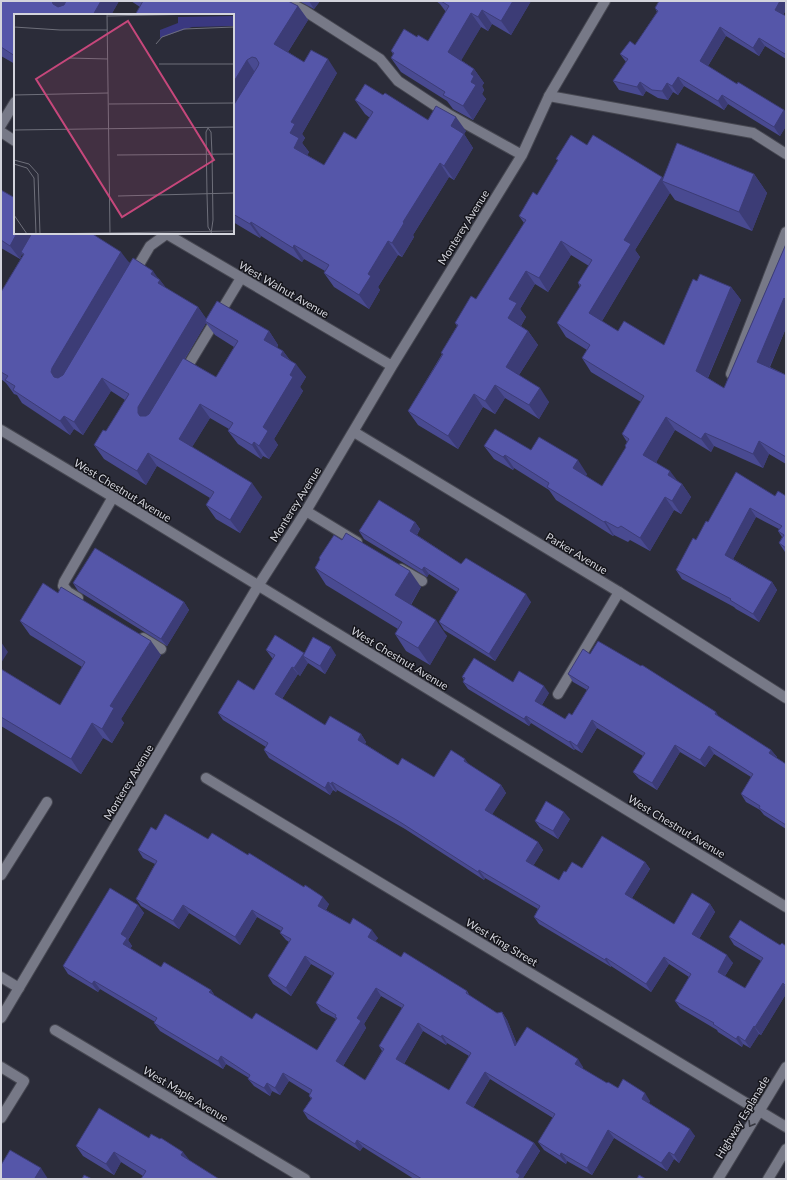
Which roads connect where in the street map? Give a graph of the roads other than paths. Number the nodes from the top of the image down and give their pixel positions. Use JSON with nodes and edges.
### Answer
{"nodes":[{"id":1,"x":286,"y":1,"type":"edge"},
{"id":2,"x":606,"y":1,"type":"edge"},
{"id":3,"x":549,"y":96,"type":"junction"},
{"id":4,"x":14,"y":104,"type":"edge"},
{"id":5,"x":1,"y":124,"type":"edge"},
{"id":6,"x":1,"y":132,"type":"edge"},
{"id":7,"x":14,"y":140,"type":"edge"},
{"id":8,"x":786,"y":154,"type":"edge"},
{"id":9,"x":522,"y":155,"type":"junction"},
{"id":10,"x":786,"y":232,"type":"edge"},
{"id":11,"x":165,"y":234,"type":"edge"},
{"id":12,"x":168,"y":234,"type":"edge"},
{"id":13,"x":241,"y":278,"type":"junction"},
{"id":14,"x":130,"y":279,"type":"edge"},
{"id":15,"x":392,"y":366,"type":"junction"},
{"id":16,"x":731,"y":374,"type":"edge"},
{"id":17,"x":177,"y":384,"type":"edge"},
{"id":18,"x":1,"y":430,"type":"edge"},
{"id":19,"x":354,"y":432,"type":"junction"},
{"id":20,"x":113,"y":497,"type":"junction"},
{"id":21,"x":306,"y":511,"type":"junction"},
{"id":22,"x":369,"y":549,"type":"edge"},
{"id":23,"x":395,"y":565,"type":"edge"},
{"id":24,"x":422,"y":581,"type":"edge"},
{"id":25,"x":258,"y":586,"type":"junction"},
{"id":26,"x":619,"y":592,"type":"junction"},
{"id":27,"x":88,"y":604,"type":"edge"},
{"id":28,"x":134,"y":633,"type":"edge"},
{"id":29,"x":161,"y":649,"type":"edge"},
{"id":30,"x":558,"y":694,"type":"dead end"},
{"id":31,"x":786,"y":698,"type":"edge"},
{"id":32,"x":206,"y":778,"type":"dead end"},
{"id":33,"x":47,"y":802,"type":"dead end"},
{"id":34,"x":1,"y":875,"type":"edge"},
{"id":35,"x":786,"y":907,"type":"edge"},
{"id":36,"x":1,"y":977,"type":"edge"},
{"id":37,"x":19,"y":988,"type":"junction"},
{"id":38,"x":1,"y":1018,"type":"edge"},
{"id":39,"x":55,"y":1030,"type":"dead end"},
{"id":40,"x":1,"y":1067,"type":"edge"},
{"id":41,"x":786,"y":1067,"type":"edge"},
{"id":42,"x":760,"y":1111,"type":"junction"},
{"id":43,"x":1,"y":1118,"type":"edge"},
{"id":44,"x":786,"y":1127,"type":"edge"},
{"id":45,"x":786,"y":1149,"type":"edge"},
{"id":46,"x":305,"y":1179,"type":"edge"},
{"id":47,"x":718,"y":1179,"type":"edge"},
{"id":48,"x":768,"y":1179,"type":"edge"}],
"edges":[{"from":1,"to":9,"type":"street"},
{"from":2,"to":3,"type":"street","name":"Monterey Avenue"},
{"from":3,"to":8,"type":"street"},
{"from":3,"to":9,"type":"street","name":"Monterey Avenue"},
{"from":4,"to":5,"type":"street"},
{"from":6,"to":7,"type":"street"},
{"from":9,"to":15,"type":"street","name":"Monterey Avenue"},
{"from":10,"to":16,"type":"street"},
{"from":11,"to":14,"type":"street"},
{"from":12,"to":13,"type":"street","name":"West Walnut Avenue"},
{"from":13,"to":15,"type":"street","name":"West Walnut Avenue"},
{"from":13,"to":17,"type":"street"},
{"from":15,"to":19,"type":"street","name":"Monterey Avenue"},
{"from":18,"to":20,"type":"street","name":"West Chestnut Avenue"},
{"from":19,"to":21,"type":"street","name":"Monterey Avenue"},
{"from":19,"to":26,"type":"street","name":"Parker Avenue"},
{"from":20,"to":25,"type":"street","name":"West Chestnut Avenue"},
{"from":20,"to":27,"type":"street"},
{"from":21,"to":22,"type":"street"},
{"from":21,"to":25,"type":"street","name":"Monterey Avenue"},
{"from":23,"to":24,"type":"street"},
{"from":25,"to":35,"type":"street","name":"West Chestnut Avenue"},
{"from":25,"to":37,"type":"street","name":"Monterey Avenue"},
{"from":26,"to":30,"type":"street"},
{"from":26,"to":31,"type":"street","name":"Parker Avenue"},
{"from":28,"to":29,"type":"street"},
{"from":32,"to":42,"type":"street","name":"West King Street"},
{"from":33,"to":34,"type":"street"},
{"from":36,"to":37,"type":"street"},
{"from":37,"to":38,"type":"street","name":"Monterey Avenue"},
{"from":39,"to":46,"type":"street","name":"West Maple Avenue"},
{"from":40,"to":43,"type":"street"},
{"from":41,"to":42,"type":"street","name":"Highway Esplanade"},
{"from":42,"to":44,"type":"street","name":"West King Street"},
{"from":42,"to":47,"type":"street","name":"Highway Esplanade","one_way":true},
{"from":45,"to":48,"type":"street"}]}
